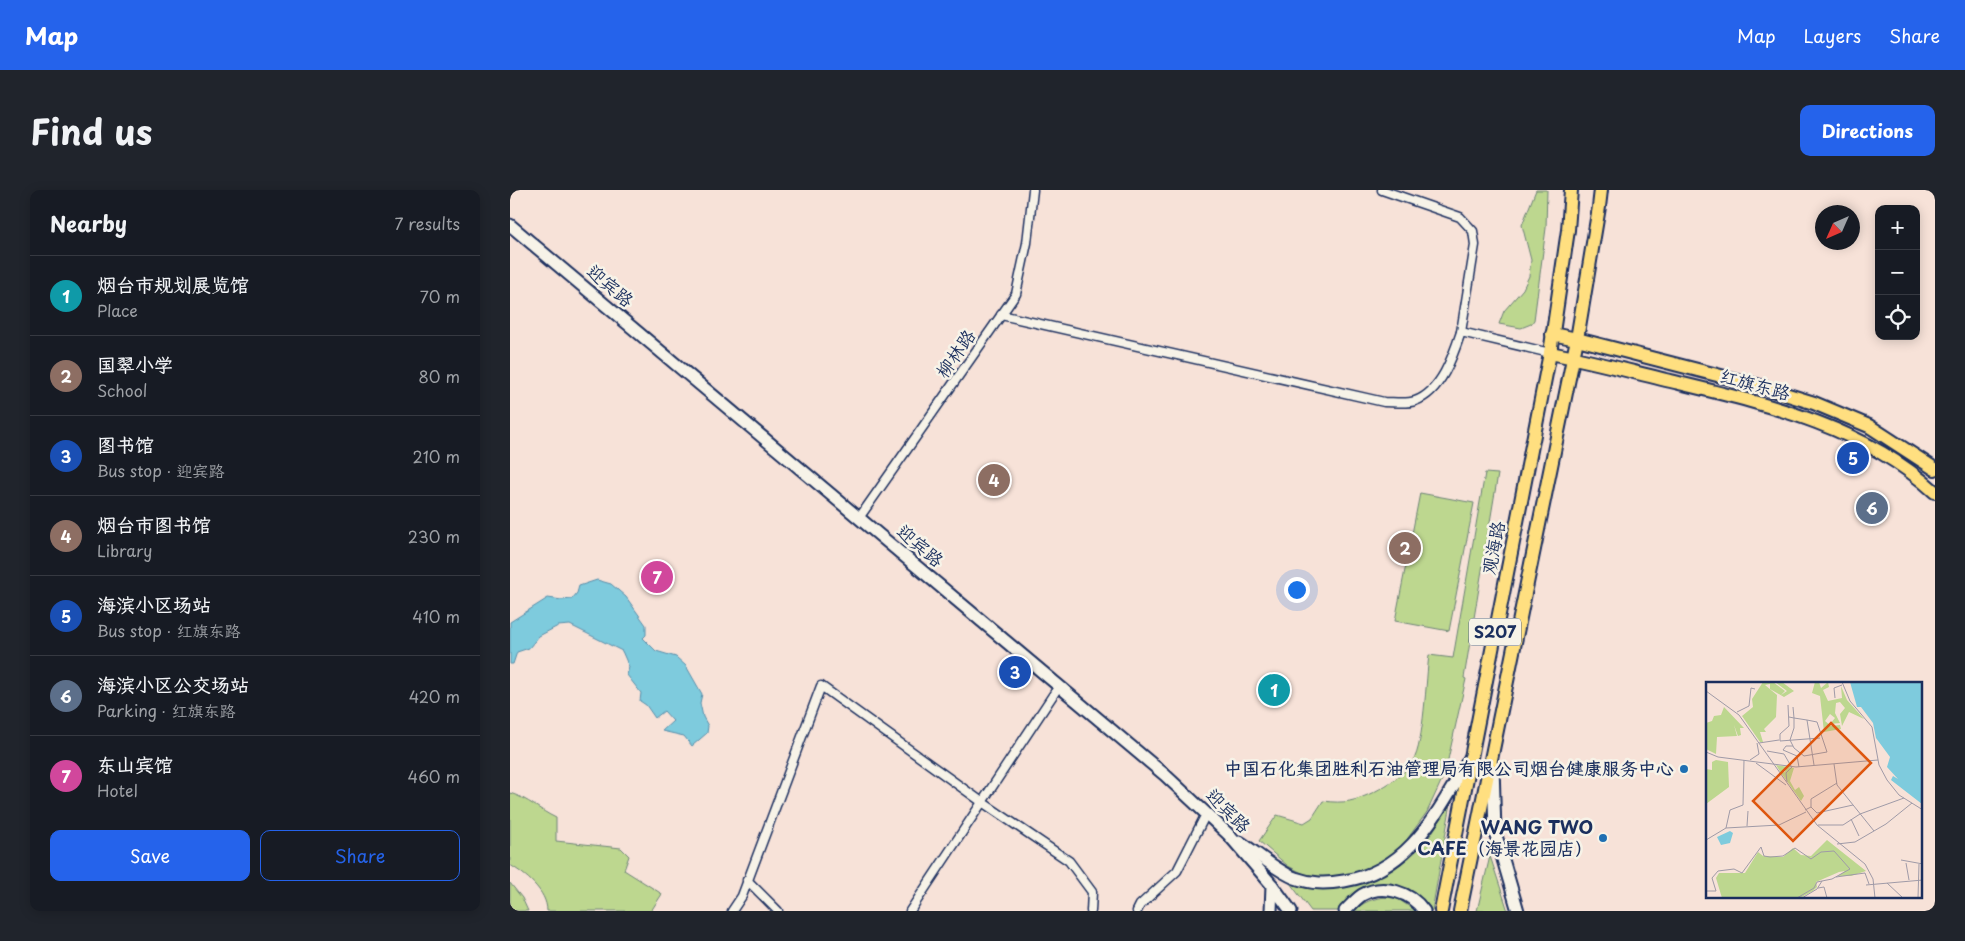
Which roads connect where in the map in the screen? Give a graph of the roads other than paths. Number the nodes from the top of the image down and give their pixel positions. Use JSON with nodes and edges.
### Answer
{"nodes":[{"id":1,"x":1033,"y":190,"type":"edge"},
{"id":2,"x":1382,"y":190,"type":"edge"},
{"id":3,"x":1571,"y":190,"type":"edge"},
{"id":4,"x":1600,"y":190,"type":"edge"},
{"id":5,"x":510,"y":225,"type":"edge"},
{"id":6,"x":1001,"y":315,"type":"junction"},
{"id":7,"x":1461,"y":332,"type":"junction"},
{"id":8,"x":1552,"y":334,"type":"junction"},
{"id":9,"x":1577,"y":339,"type":"junction"},
{"id":10,"x":1550,"y":353,"type":"junction"},
{"id":11,"x":1573,"y":357,"type":"junction"},
{"id":12,"x":1935,"y":469,"type":"edge"},
{"id":13,"x":1935,"y":492,"type":"edge"},
{"id":14,"x":859,"y":518,"type":"junction"},
{"id":15,"x":1059,"y":686,"type":"junction"},
{"id":16,"x":1493,"y":754,"type":"junction"},
{"id":17,"x":1471,"y":757,"type":"junction"},
{"id":18,"x":982,"y":802,"type":"junction"},
{"id":19,"x":1206,"y":814,"type":"junction"},
{"id":20,"x":1228,"y":834,"type":"junction"},
{"id":21,"x":748,"y":880,"type":"junction"},
{"id":22,"x":1272,"y":885,"type":"junction"},
{"id":23,"x":732,"y":911,"type":"edge"},
{"id":24,"x":778,"y":911,"type":"edge"},
{"id":25,"x":910,"y":911,"type":"edge"},
{"id":26,"x":1091,"y":911,"type":"edge"},
{"id":27,"x":1138,"y":911,"type":"edge"},
{"id":28,"x":1271,"y":911,"type":"edge"},
{"id":29,"x":1291,"y":911,"type":"edge"},
{"id":30,"x":1345,"y":911,"type":"edge"},
{"id":31,"x":1424,"y":911,"type":"edge"},
{"id":32,"x":1441,"y":911,"type":"edge"},
{"id":33,"x":1460,"y":911,"type":"edge"},
{"id":34,"x":1518,"y":911,"type":"edge"}],
"edges":[{"from":1,"to":6,"type":"street","name":"柳林路"},
{"from":2,"to":7,"type":"street"},
{"from":3,"to":8,"type":"main road","name":"观海路","number":"S207"},
{"from":4,"to":9,"type":"main road","number":"S207"},
{"from":5,"to":14,"type":"main road","name":"迎宾路"},
{"from":6,"to":7,"type":"street"},
{"from":6,"to":14,"type":"street","name":"柳林路"},
{"from":7,"to":10,"type":"street"},
{"from":8,"to":9,"type":"main road","name":"红旗东路"},
{"from":8,"to":10,"type":"main road","name":"观海路","number":"S207"},
{"from":9,"to":11,"type":"main road","number":"S207"},
{"from":9,"to":12,"type":"main road","name":"红旗东路"},
{"from":10,"to":11,"type":"main road","name":"红旗东路"},
{"from":10,"to":17,"type":"main road","name":"观海路","number":"S207"},
{"from":11,"to":13,"type":"main road","name":"红旗东路"},
{"from":11,"to":16,"type":"main road","number":"S207"},
{"from":14,"to":15,"type":"main road","name":"迎宾路"},
{"from":15,"to":18,"type":"street"},
{"from":15,"to":19,"type":"main road","name":"迎宾路"},
{"from":16,"to":33,"type":"main road","number":"S207"},
{"from":16,"to":34,"type":"main road"},
{"from":17,"to":20,"type":"main road"},
{"from":17,"to":32,"type":"main road","name":"观海路","number":"S207"},
{"from":18,"to":21,"type":"street"},
{"from":18,"to":25,"type":"street"},
{"from":18,"to":26,"type":"street"},
{"from":19,"to":20,"type":"main road","name":"迎宾路"},
{"from":19,"to":27,"type":"street"},
{"from":20,"to":22,"type":"main road","name":"迎宾路"},
{"from":21,"to":23,"type":"street"},
{"from":21,"to":24,"type":"street"},
{"from":22,"to":28,"type":"main road"},
{"from":22,"to":29,"type":"main road","name":"迎宾路"},
{"from":30,"to":31,"type":"main road"}]}
